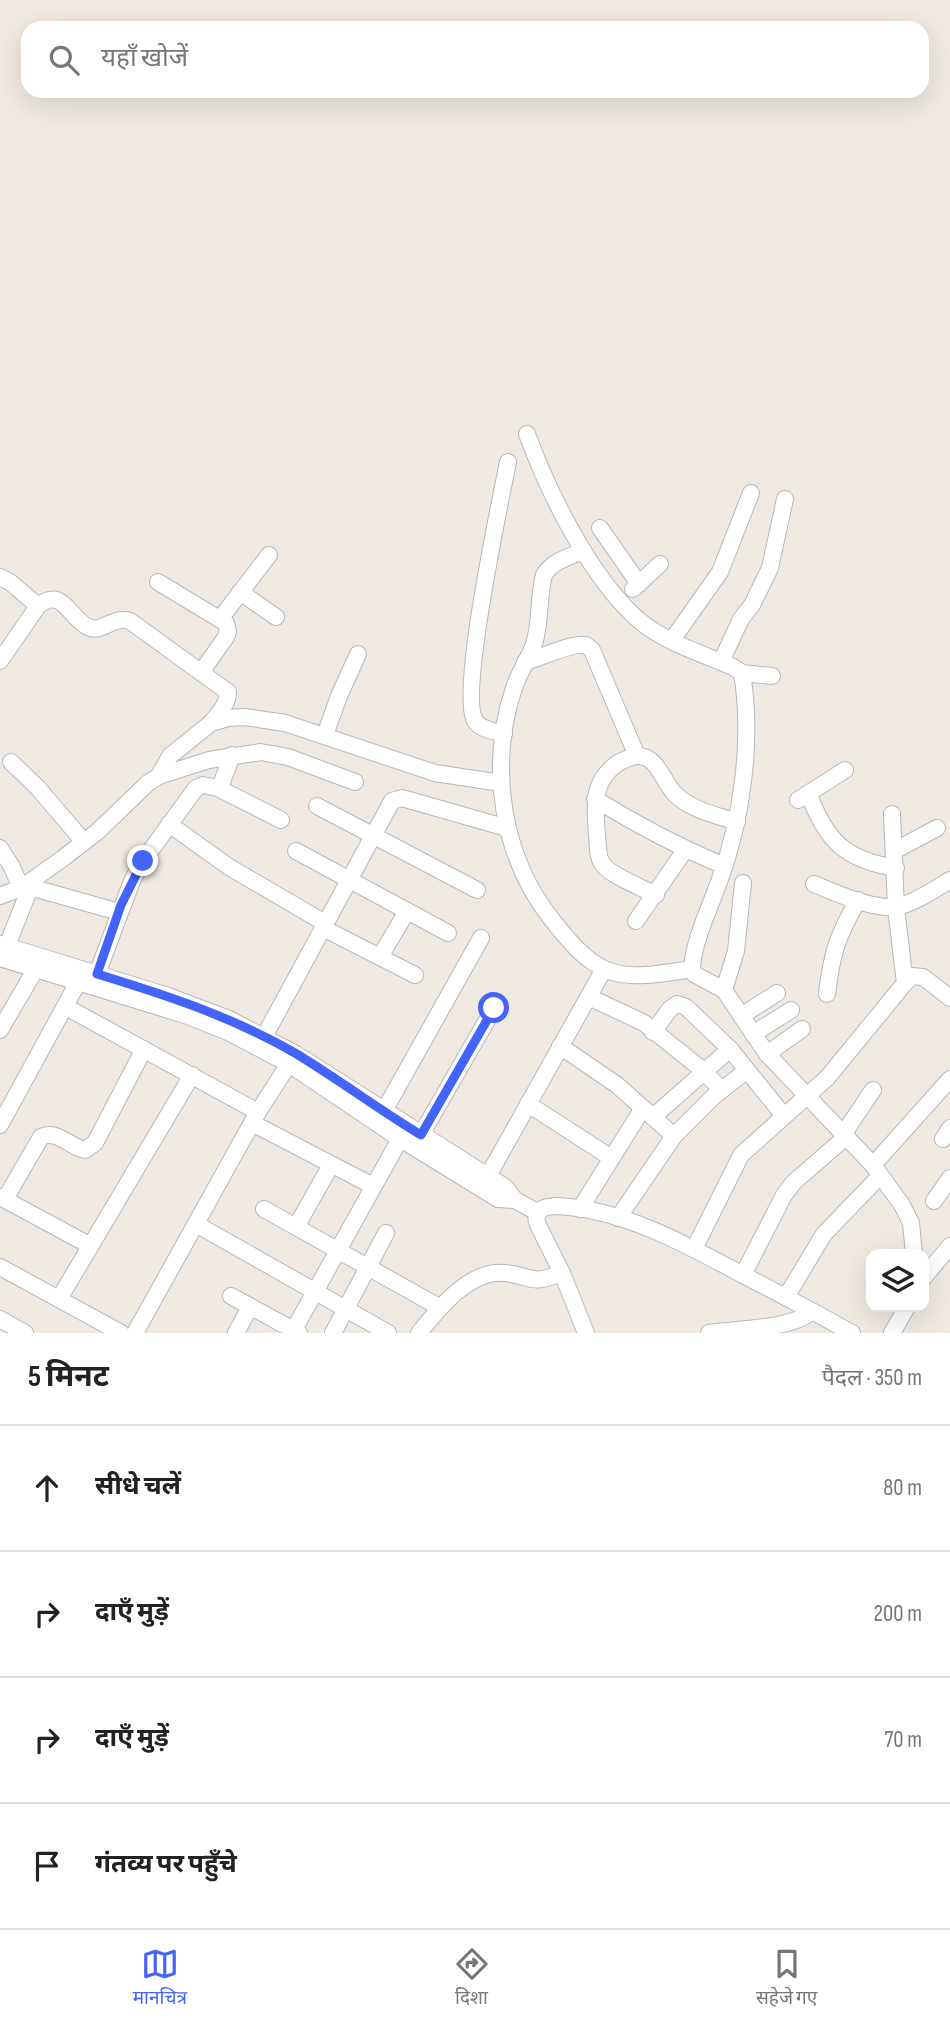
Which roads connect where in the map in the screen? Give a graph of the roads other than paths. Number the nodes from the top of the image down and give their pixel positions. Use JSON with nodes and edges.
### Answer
{"nodes":[{"id":1,"x":527,"y":434,"type":"dead end"},
{"id":2,"x":508,"y":462,"type":"dead end"},
{"id":3,"x":751,"y":493,"type":"dead end"},
{"id":4,"x":785,"y":499,"type":"dead end"},
{"id":5,"x":600,"y":528,"type":"dead end"},
{"id":6,"x":583,"y":551,"type":"junction"},
{"id":7,"x":269,"y":555,"type":"dead end"},
{"id":8,"x":660,"y":565,"type":"dead end"},
{"id":9,"x":0,"y":577,"type":"edge"},
{"id":10,"x":158,"y":582,"type":"dead end"},
{"id":11,"x":639,"y":584,"type":"junction"},
{"id":12,"x":240,"y":592,"type":"junction"},
{"id":13,"x":621,"y":600,"type":"junction"},
{"id":14,"x":38,"y":606,"type":"junction"},
{"id":15,"x":276,"y":617,"type":"dead end"},
{"id":16,"x":220,"y":619,"type":"junction"},
{"id":17,"x":672,"y":640,"type":"junction"},
{"id":18,"x":358,"y":654,"type":"dead end"},
{"id":19,"x":0,"y":661,"type":"edge"},
{"id":20,"x":525,"y":662,"type":"junction"},
{"id":21,"x":721,"y":662,"type":"junction"},
{"id":22,"x":202,"y":671,"type":"junction"},
{"id":23,"x":742,"y":673,"type":"junction"},
{"id":24,"x":772,"y":676,"type":"dead end"},
{"id":25,"x":211,"y":723,"type":"junction"},
{"id":26,"x":504,"y":734,"type":"junction"},
{"id":27,"x":325,"y":735,"type":"junction"},
{"id":28,"x":232,"y":755,"type":"junction"},
{"id":29,"x":637,"y":756,"type":"junction"},
{"id":30,"x":11,"y":762,"type":"dead end"},
{"id":31,"x":845,"y":770,"type":"dead end"},
{"id":32,"x":159,"y":776,"type":"junction"},
{"id":33,"x":355,"y":782,"type":"dead end"},
{"id":34,"x":501,"y":783,"type":"junction"},
{"id":35,"x":218,"y":788,"type":"junction"},
{"id":36,"x":595,"y":799,"type":"junction"},
{"id":37,"x":317,"y":806,"type":"dead end"},
{"id":38,"x":892,"y":814,"type":"dead end"},
{"id":39,"x":281,"y":820,"type":"dead end"},
{"id":40,"x":737,"y":822,"type":"junction"},
{"id":41,"x":169,"y":824,"type":"junction"},
{"id":42,"x":507,"y":828,"type":"junction"},
{"id":43,"x":937,"y":828,"type":"dead end"},
{"id":44,"x":373,"y":836,"type":"junction"},
{"id":45,"x":84,"y":842,"type":"junction"},
{"id":46,"x":0,"y":848,"type":"edge"},
{"id":47,"x":685,"y":850,"type":"junction"},
{"id":48,"x":296,"y":851,"type":"dead end"},
{"id":49,"x":894,"y":851,"type":"junction"},
{"id":50,"x":724,"y":866,"type":"junction"},
{"id":51,"x":896,"y":868,"type":"junction"},
{"id":52,"x":349,"y":880,"type":"junction"},
{"id":53,"x":950,"y":880,"type":"edge"},
{"id":54,"x":743,"y":883,"type":"dead end"},
{"id":55,"x":814,"y":884,"type":"dead end"},
{"id":56,"x":28,"y":885,"type":"junction"},
{"id":57,"x":477,"y":890,"type":"dead end"},
{"id":58,"x":656,"y":895,"type":"junction"},
{"id":59,"x":0,"y":896,"type":"edge"},
{"id":60,"x":858,"y":900,"type":"junction"},
{"id":61,"x":896,"y":908,"type":"junction"},
{"id":62,"x":407,"y":911,"type":"junction"},
{"id":63,"x":119,"y":912,"type":"junction"},
{"id":64,"x":636,"y":921,"type":"dead end"},
{"id":65,"x":324,"y":925,"type":"junction"},
{"id":66,"x":448,"y":933,"type":"dead end"},
{"id":67,"x":481,"y":938,"type":"dead end"},
{"id":68,"x":2,"y":949,"type":"edge"},
{"id":69,"x":380,"y":957,"type":"junction"},
{"id":70,"x":39,"y":963,"type":"junction"},
{"id":71,"x":604,"y":969,"type":"junction"},
{"id":72,"x":692,"y":969,"type":"junction"},
{"id":73,"x":415,"y":975,"type":"dead end"},
{"id":74,"x":87,"y":976,"type":"junction"},
{"id":75,"x":905,"y":984,"type":"junction"},
{"id":76,"x":724,"y":990,"type":"junction"},
{"id":77,"x":777,"y":993,"type":"dead end"},
{"id":78,"x":827,"y":994,"type":"dead end"},
{"id":79,"x":589,"y":997,"type":"junction"},
{"id":80,"x":950,"y":998,"type":"edge"},
{"id":81,"x":66,"y":1007,"type":"junction"},
{"id":82,"x":494,"y":1008,"type":"dead end"},
{"id":83,"x":791,"y":1010,"type":"dead end"},
{"id":84,"x":741,"y":1016,"type":"junction"},
{"id":85,"x":802,"y":1029,"type":"dead end"},
{"id":86,"x":0,"y":1030,"type":"edge"},
{"id":87,"x":653,"y":1031,"type":"junction"},
{"id":88,"x":753,"y":1034,"type":"junction"},
{"id":89,"x":264,"y":1037,"type":"junction"},
{"id":90,"x":560,"y":1046,"type":"junction"},
{"id":91,"x":144,"y":1049,"type":"junction"},
{"id":92,"x":730,"y":1049,"type":"junction"},
{"id":93,"x":767,"y":1054,"type":"junction"},
{"id":94,"x":292,"y":1059,"type":"junction"},
{"id":95,"x":746,"y":1071,"type":"junction"},
{"id":96,"x":704,"y":1072,"type":"junction"},
{"id":97,"x":192,"y":1075,"type":"junction"},
{"id":98,"x":950,"y":1079,"type":"edge"},
{"id":99,"x":722,"y":1090,"type":"junction"},
{"id":100,"x":873,"y":1090,"type":"dead end"},
{"id":101,"x":807,"y":1097,"type":"junction"},
{"id":102,"x":528,"y":1104,"type":"junction"},
{"id":103,"x":384,"y":1111,"type":"junction"},
{"id":104,"x":648,"y":1112,"type":"junction"},
{"id":105,"x":784,"y":1116,"type":"junction"},
{"id":106,"x":255,"y":1117,"type":"junction"},
{"id":107,"x":0,"y":1125,"type":"edge"},
{"id":108,"x":409,"y":1133,"type":"junction"},
{"id":109,"x":846,"y":1135,"type":"junction"},
{"id":110,"x":674,"y":1136,"type":"junction"},
{"id":111,"x":610,"y":1157,"type":"junction"},
{"id":112,"x":331,"y":1164,"type":"junction"},
{"id":113,"x":877,"y":1170,"type":"junction"},
{"id":114,"x":488,"y":1176,"type":"junction"},
{"id":115,"x":950,"y":1178,"type":"edge"},
{"id":116,"x":373,"y":1186,"type":"junction"},
{"id":117,"x":3,"y":1198,"type":"edge"},
{"id":118,"x":515,"y":1200,"type":"junction"},
{"id":119,"x":934,"y":1201,"type":"dead end"},
{"id":120,"x":264,"y":1209,"type":"dead end"},
{"id":121,"x":580,"y":1209,"type":"junction"},
{"id":122,"x":537,"y":1212,"type":"junction"},
{"id":123,"x":618,"y":1218,"type":"junction"},
{"id":124,"x":196,"y":1224,"type":"junction"},
{"id":125,"x":296,"y":1227,"type":"junction"},
{"id":126,"x":386,"y":1233,"type":"dead end"},
{"id":127,"x":89,"y":1245,"type":"junction"},
{"id":128,"x":950,"y":1246,"type":"edge"},
{"id":129,"x":694,"y":1249,"type":"junction"},
{"id":130,"x":914,"y":1249,"type":"edge"},
{"id":131,"x":337,"y":1251,"type":"junction"},
{"id":132,"x":0,"y":1267,"type":"edge"},
{"id":133,"x":368,"y":1268,"type":"junction"},
{"id":134,"x":929,"y":1271,"type":"edge"},
{"id":135,"x":562,"y":1273,"type":"junction"},
{"id":136,"x":743,"y":1275,"type":"junction"},
{"id":137,"x":315,"y":1291,"type":"junction"},
{"id":138,"x":231,"y":1296,"type":"dead end"},
{"id":139,"x":786,"y":1297,"type":"junction"},
{"id":140,"x":59,"y":1299,"type":"junction"},
{"id":141,"x":250,"y":1307,"type":"junction"},
{"id":142,"x":439,"y":1307,"type":"junction"},
{"id":143,"x":346,"y":1309,"type":"junction"},
{"id":144,"x":812,"y":1311,"type":"junction"},
{"id":145,"x":904,"y":1312,"type":"edge"},
{"id":146,"x":0,"y":1318,"type":"edge"},
{"id":147,"x":295,"y":1332,"type":"edge"},
{"id":148,"x":25,"y":1333,"type":"edge"},
{"id":149,"x":121,"y":1333,"type":"edge"},
{"id":150,"x":135,"y":1333,"type":"edge"},
{"id":151,"x":236,"y":1333,"type":"edge"},
{"id":152,"x":333,"y":1333,"type":"edge"},
{"id":153,"x":388,"y":1333,"type":"edge"},
{"id":154,"x":419,"y":1333,"type":"edge"},
{"id":155,"x":586,"y":1333,"type":"edge"},
{"id":156,"x":709,"y":1333,"type":"edge"},
{"id":157,"x":852,"y":1333,"type":"edge"},
{"id":158,"x":892,"y":1333,"type":"edge"}],
"edges":[{"from":1,"to":6,"type":"street"},
{"from":2,"to":26,"type":"street"},
{"from":3,"to":17,"type":"street"},
{"from":4,"to":21,"type":"street"},
{"from":5,"to":11,"type":"street"},
{"from":6,"to":13,"type":"street"},
{"from":6,"to":20,"type":"street"},
{"from":7,"to":12,"type":"street"},
{"from":8,"to":11,"type":"street"},
{"from":9,"to":14,"type":"street"},
{"from":10,"to":16,"type":"street"},
{"from":11,"to":13,"type":"street"},
{"from":12,"to":15,"type":"street"},
{"from":12,"to":16,"type":"street"},
{"from":13,"to":17,"type":"street"},
{"from":14,"to":19,"type":"street"},
{"from":14,"to":22,"type":"street"},
{"from":16,"to":22,"type":"street"},
{"from":17,"to":21,"type":"street"},
{"from":18,"to":27,"type":"street"},
{"from":20,"to":26,"type":"street"},
{"from":20,"to":29,"type":"street"},
{"from":21,"to":23,"type":"street"},
{"from":22,"to":25,"type":"street"},
{"from":23,"to":24,"type":"street"},
{"from":23,"to":40,"type":"street"},
{"from":25,"to":27,"type":"street"},
{"from":25,"to":32,"type":"street"},
{"from":26,"to":34,"type":"street"},
{"from":27,"to":34,"type":"street"},
{"from":28,"to":32,"type":"street"},
{"from":28,"to":33,"type":"street"},
{"from":28,"to":35,"type":"street"},
{"from":29,"to":36,"type":"street"},
{"from":29,"to":40,"type":"street"},
{"from":30,"to":45,"type":"street"},
{"from":31,"to":51,"type":"street"},
{"from":32,"to":45,"type":"street"},
{"from":34,"to":42,"type":"street"},
{"from":35,"to":39,"type":"street"},
{"from":35,"to":41,"type":"street"},
{"from":36,"to":47,"type":"street"},
{"from":36,"to":58,"type":"street"},
{"from":37,"to":44,"type":"street"},
{"from":38,"to":49,"type":"street"},
{"from":40,"to":50,"type":"street"},
{"from":41,"to":63,"type":"street"},
{"from":41,"to":65,"type":"street"},
{"from":42,"to":44,"type":"street"},
{"from":42,"to":71,"type":"street"},
{"from":43,"to":49,"type":"street"},
{"from":44,"to":52,"type":"street"},
{"from":44,"to":57,"type":"street"},
{"from":45,"to":56,"type":"street"},
{"from":46,"to":56,"type":"street"},
{"from":47,"to":50,"type":"street"},
{"from":47,"to":58,"type":"street"},
{"from":48,"to":52,"type":"street"},
{"from":49,"to":51,"type":"street"},
{"from":50,"to":72,"type":"street"},
{"from":51,"to":61,"type":"street"},
{"from":52,"to":62,"type":"street"},
{"from":52,"to":65,"type":"street"},
{"from":53,"to":61,"type":"street"},
{"from":54,"to":76,"type":"street"},
{"from":55,"to":60,"type":"street"},
{"from":56,"to":59,"type":"street"},
{"from":56,"to":63,"type":"street"},
{"from":56,"to":68,"type":"street"},
{"from":58,"to":64,"type":"street"},
{"from":60,"to":61,"type":"street"},
{"from":60,"to":78,"type":"street"},
{"from":61,"to":75,"type":"street"},
{"from":62,"to":66,"type":"street"},
{"from":62,"to":69,"type":"street"},
{"from":63,"to":74,"type":"street"},
{"from":65,"to":69,"type":"street"},
{"from":65,"to":89,"type":"street"},
{"from":67,"to":103,"type":"street"},
{"from":68,"to":70,"type":"street"},
{"from":69,"to":73,"type":"street"},
{"from":70,"to":74,"type":"street"},
{"from":70,"to":86,"type":"street"},
{"from":71,"to":72,"type":"street"},
{"from":71,"to":79,"type":"street"},
{"from":72,"to":76,"type":"street"},
{"from":74,"to":81,"type":"street"},
{"from":74,"to":89,"type":"street"},
{"from":74,"to":94,"type":"street"},
{"from":75,"to":80,"type":"street"},
{"from":75,"to":101,"type":"street"},
{"from":76,"to":84,"type":"street"},
{"from":77,"to":84,"type":"street"},
{"from":79,"to":87,"type":"street"},
{"from":79,"to":90,"type":"street"},
{"from":81,"to":91,"type":"street"},
{"from":81,"to":107,"type":"street"},
{"from":82,"to":108,"type":"street"},
{"from":83,"to":88,"type":"street"},
{"from":84,"to":88,"type":"street"},
{"from":85,"to":93,"type":"street"},
{"from":87,"to":92,"type":"street"},
{"from":87,"to":96,"type":"street"},
{"from":88,"to":93,"type":"street"},
{"from":89,"to":94,"type":"street"},
{"from":90,"to":102,"type":"street"},
{"from":90,"to":104,"type":"street"},
{"from":91,"to":97,"type":"street"},
{"from":91,"to":117,"type":"street"},
{"from":92,"to":95,"type":"street"},
{"from":92,"to":96,"type":"street"},
{"from":93,"to":101,"type":"street"},
{"from":94,"to":103,"type":"street"},
{"from":94,"to":106,"type":"street"},
{"from":94,"to":108,"type":"street"},
{"from":95,"to":99,"type":"street"},
{"from":95,"to":105,"type":"street"},
{"from":96,"to":99,"type":"street"},
{"from":96,"to":104,"type":"street"},
{"from":97,"to":106,"type":"street"},
{"from":97,"to":127,"type":"street"},
{"from":98,"to":113,"type":"street"},
{"from":99,"to":110,"type":"street"},
{"from":100,"to":109,"type":"street"},
{"from":101,"to":105,"type":"street"},
{"from":101,"to":109,"type":"street"},
{"from":102,"to":111,"type":"street"},
{"from":102,"to":114,"type":"street"},
{"from":103,"to":108,"type":"street"},
{"from":104,"to":110,"type":"street"},
{"from":104,"to":111,"type":"street"},
{"from":105,"to":129,"type":"street"},
{"from":106,"to":112,"type":"street"},
{"from":106,"to":124,"type":"street"},
{"from":108,"to":114,"type":"street"},
{"from":108,"to":116,"type":"street"},
{"from":108,"to":118,"type":"street"},
{"from":109,"to":113,"type":"street"},
{"from":109,"to":136,"type":"street"},
{"from":110,"to":123,"type":"street"},
{"from":111,"to":121,"type":"street"},
{"from":112,"to":116,"type":"street"},
{"from":112,"to":125,"type":"street"},
{"from":113,"to":130,"type":"street"},
{"from":113,"to":139,"type":"street"},
{"from":114,"to":118,"type":"street"},
{"from":115,"to":119,"type":"street"},
{"from":116,"to":131,"type":"street"},
{"from":117,"to":127,"type":"street"},
{"from":118,"to":122,"type":"street"},
{"from":120,"to":125,"type":"street"},
{"from":121,"to":122,"type":"street"},
{"from":121,"to":123,"type":"street"},
{"from":122,"to":135,"type":"street"},
{"from":123,"to":129,"type":"street"},
{"from":124,"to":137,"type":"street"},
{"from":124,"to":150,"type":"street"},
{"from":125,"to":131,"type":"street"},
{"from":126,"to":133,"type":"street"},
{"from":127,"to":140,"type":"street"},
{"from":128,"to":134,"type":"street"},
{"from":129,"to":136,"type":"street"},
{"from":131,"to":133,"type":"street"},
{"from":131,"to":137,"type":"street"},
{"from":132,"to":140,"type":"street"},
{"from":133,"to":142,"type":"street"},
{"from":133,"to":143,"type":"street"},
{"from":135,"to":142,"type":"street"},
{"from":135,"to":155,"type":"street"},
{"from":136,"to":139,"type":"street"},
{"from":137,"to":143,"type":"street"},
{"from":137,"to":147,"type":"street"},
{"from":138,"to":141,"type":"street"},
{"from":139,"to":144,"type":"street"},
{"from":140,"to":149,"type":"street"},
{"from":141,"to":147,"type":"street"},
{"from":141,"to":151,"type":"street"},
{"from":142,"to":154,"type":"street"},
{"from":143,"to":152,"type":"street"},
{"from":143,"to":153,"type":"street"},
{"from":144,"to":156,"type":"street"},
{"from":144,"to":157,"type":"street"},
{"from":145,"to":158,"type":"street"},
{"from":146,"to":148,"type":"street"}]}
